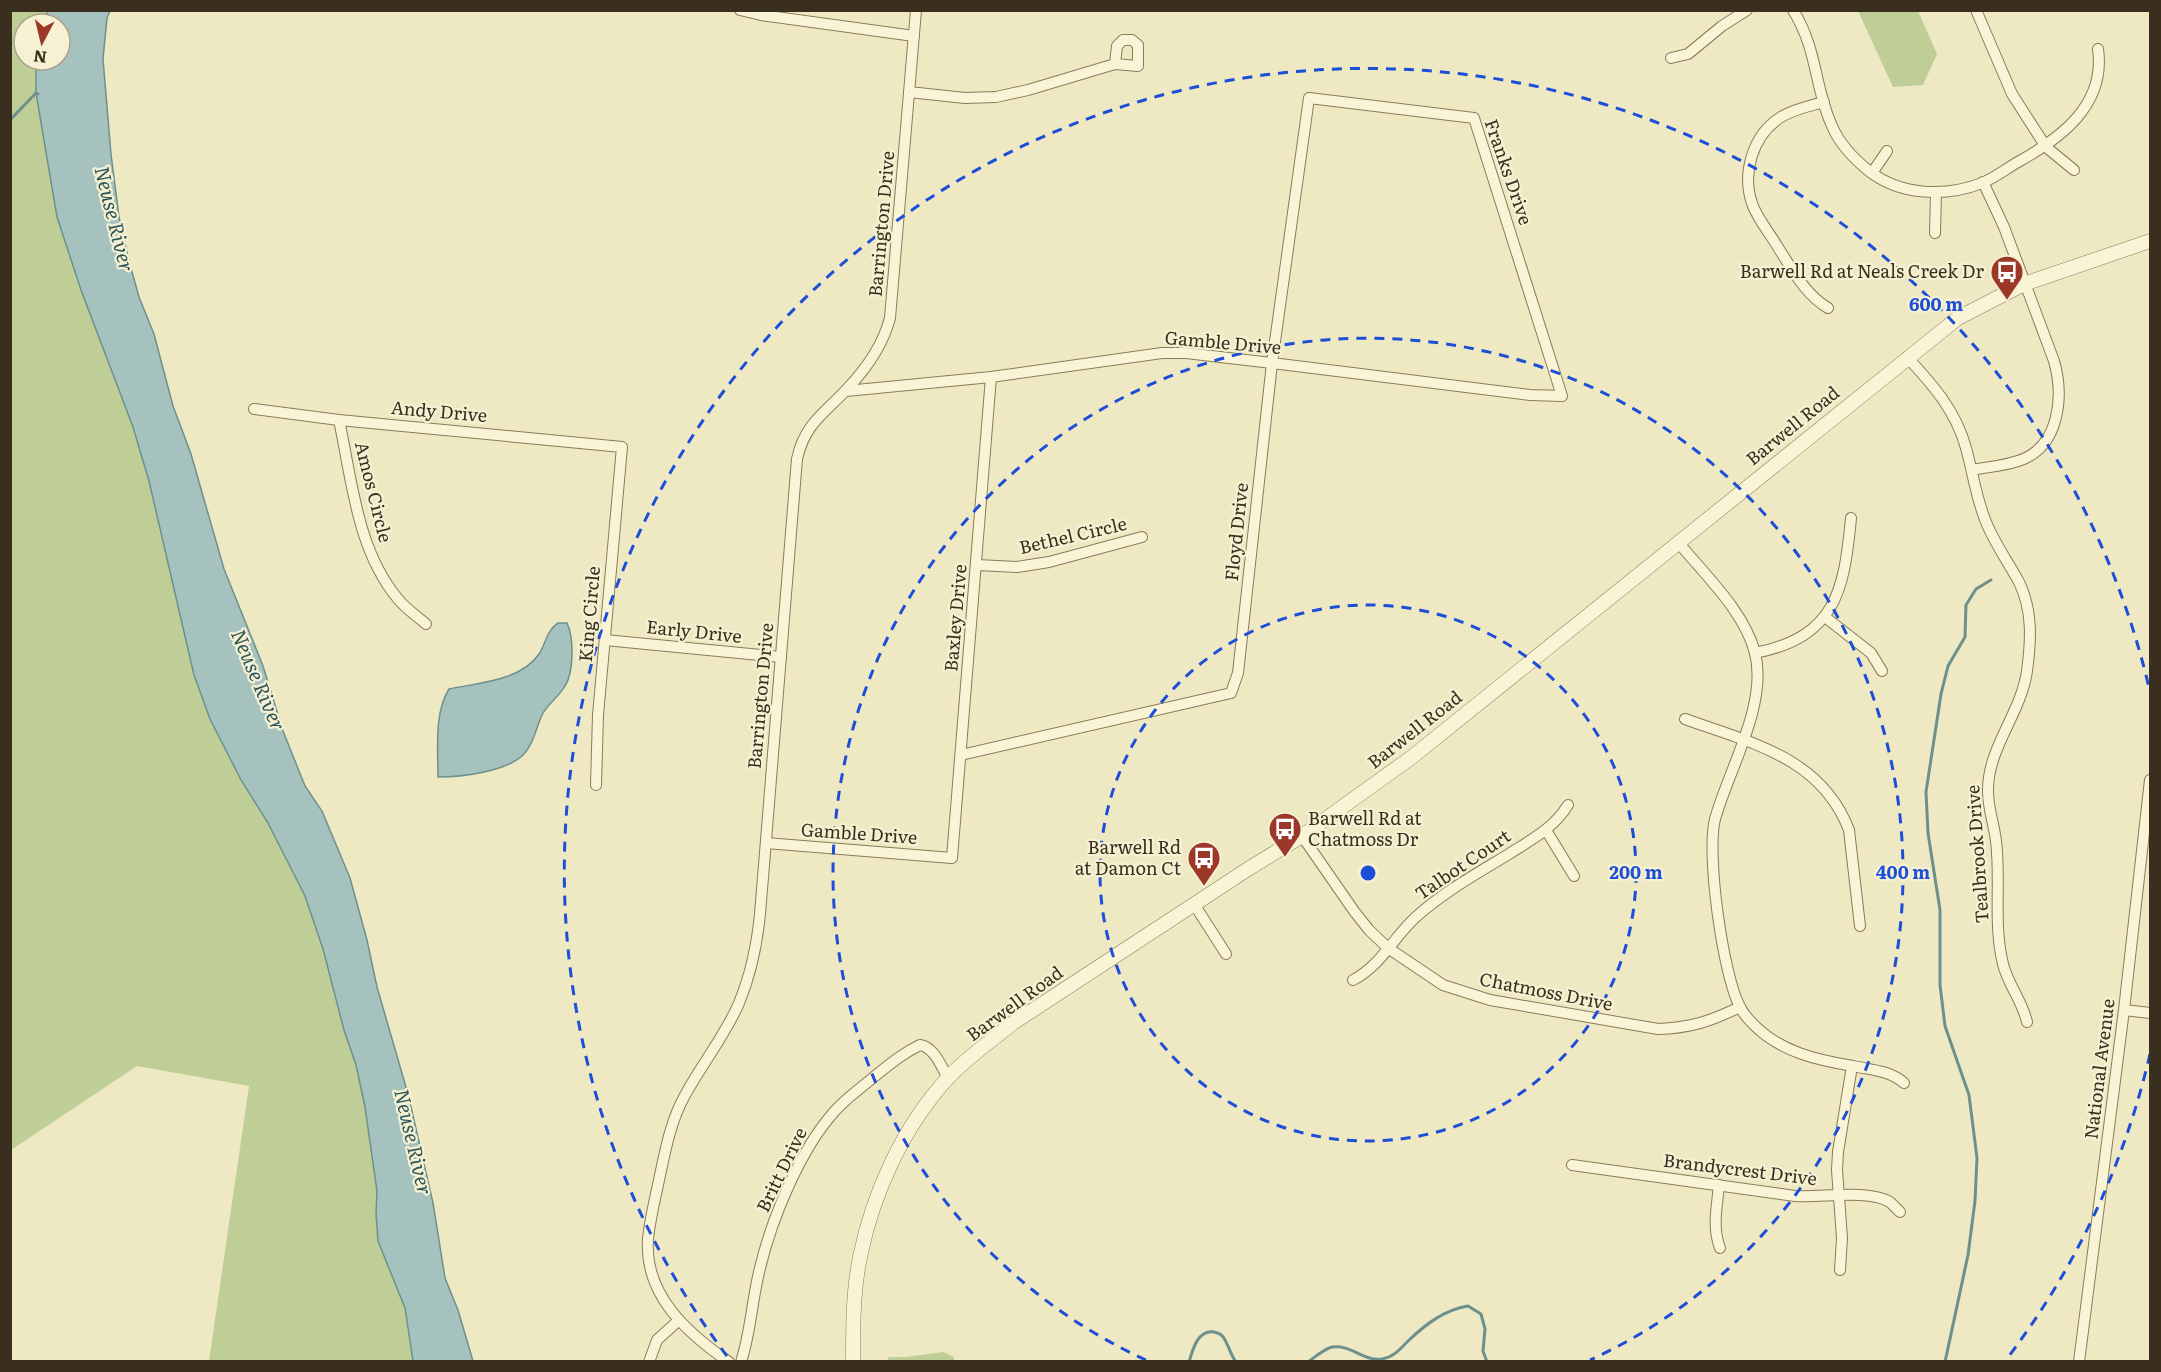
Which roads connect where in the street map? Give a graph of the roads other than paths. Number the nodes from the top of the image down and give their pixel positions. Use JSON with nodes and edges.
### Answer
{"nodes":[{"id":1,"x":740,"y":10,"type":"edge"},
{"id":2,"x":916,"y":10,"type":"edge"},
{"id":3,"x":1747,"y":10,"type":"edge"},
{"id":4,"x":1793,"y":10,"type":"edge"},
{"id":5,"x":1976,"y":10,"type":"edge"},
{"id":6,"x":914,"y":36,"type":"junction"},
{"id":7,"x":2098,"y":49,"type":"dead end"},
{"id":8,"x":1671,"y":58,"type":"dead end"},
{"id":9,"x":1115,"y":64,"type":"junction"},
{"id":10,"x":909,"y":92,"type":"junction"},
{"id":11,"x":1308,"y":99,"type":"joint"},
{"id":12,"x":1824,"y":102,"type":"junction"},
{"id":13,"x":2046,"y":147,"type":"junction"},
{"id":14,"x":1887,"y":150,"type":"dead end"},
{"id":15,"x":2074,"y":170,"type":"dead end"},
{"id":16,"x":1872,"y":173,"type":"junction"},
{"id":17,"x":1983,"y":182,"type":"junction"},
{"id":18,"x":1935,"y":192,"type":"junction"},
{"id":19,"x":1935,"y":233,"type":"dead end"},
{"id":20,"x":2151,"y":241,"type":"edge"},
{"id":21,"x":2024,"y":284,"type":"junction"},
{"id":22,"x":1828,"y":308,"type":"dead end"},
{"id":23,"x":1907,"y":357,"type":"junction"},
{"id":24,"x":1272,"y":363,"type":"junction"},
{"id":25,"x":991,"y":377,"type":"junction"},
{"id":26,"x":846,"y":391,"type":"junction"},
{"id":27,"x":1562,"y":396,"type":"joint"},
{"id":28,"x":254,"y":409,"type":"dead end"},
{"id":29,"x":339,"y":420,"type":"junction"},
{"id":30,"x":622,"y":447,"type":"joint"},
{"id":31,"x":1972,"y":470,"type":"junction"},
{"id":32,"x":1851,"y":518,"type":"dead end"},
{"id":33,"x":1142,"y":537,"type":"dead end"},
{"id":34,"x":1678,"y":542,"type":"junction"},
{"id":35,"x":977,"y":565,"type":"junction"},
{"id":36,"x":1825,"y":617,"type":"junction"},
{"id":37,"x":426,"y":624,"type":"dead end"},
{"id":38,"x":605,"y":640,"type":"junction"},
{"id":39,"x":1755,"y":653,"type":"junction"},
{"id":40,"x":781,"y":657,"type":"junction"},
{"id":41,"x":1882,"y":671,"type":"dead end"},
{"id":42,"x":1684,"y":719,"type":"dead end"},
{"id":43,"x":1743,"y":740,"type":"junction"},
{"id":44,"x":961,"y":755,"type":"junction"},
{"id":45,"x":2151,"y":780,"type":"edge"},
{"id":46,"x":596,"y":785,"type":"dead end"},
{"id":47,"x":1568,"y":805,"type":"dead end"},
{"id":48,"x":1546,"y":831,"type":"junction"},
{"id":49,"x":1302,"y":836,"type":"junction"},
{"id":50,"x":766,"y":843,"type":"junction"},
{"id":51,"x":949,"y":857,"type":"joint"},
{"id":52,"x":1574,"y":876,"type":"dead end"},
{"id":53,"x":1194,"y":904,"type":"junction"},
{"id":54,"x":1860,"y":926,"type":"dead end"},
{"id":55,"x":1388,"y":948,"type":"junction"},
{"id":56,"x":1226,"y":954,"type":"dead end"},
{"id":57,"x":1353,"y":980,"type":"dead end"},
{"id":58,"x":1740,"y":1007,"type":"junction"},
{"id":59,"x":2124,"y":1010,"type":"junction"},
{"id":60,"x":2151,"y":1013,"type":"edge"},
{"id":61,"x":2027,"y":1022,"type":"dead end"},
{"id":62,"x":1852,"y":1066,"type":"junction"},
{"id":63,"x":948,"y":1078,"type":"junction"},
{"id":64,"x":1904,"y":1083,"type":"dead end"},
{"id":65,"x":1572,"y":1165,"type":"dead end"},
{"id":66,"x":1719,"y":1185,"type":"junction"},
{"id":67,"x":1839,"y":1196,"type":"junction"},
{"id":68,"x":1900,"y":1212,"type":"dead end"},
{"id":69,"x":1720,"y":1248,"type":"dead end"},
{"id":70,"x":1840,"y":1269,"type":"dead end"},
{"id":71,"x":679,"y":1320,"type":"junction"},
{"id":72,"x":649,"y":1362,"type":"edge"},
{"id":73,"x":729,"y":1362,"type":"edge"},
{"id":74,"x":741,"y":1362,"type":"edge"},
{"id":75,"x":853,"y":1362,"type":"edge"},
{"id":76,"x":2079,"y":1362,"type":"edge"}],
"edges":[{"from":1,"to":6,"type":"street"},
{"from":2,"to":6,"type":"street","name":"Barrington Drive"},
{"from":3,"to":8,"type":"street"},
{"from":4,"to":12,"type":"street"},
{"from":5,"to":13,"type":"street"},
{"from":6,"to":10,"type":"street","name":"Barrington Drive"},
{"from":7,"to":13,"type":"street"},
{"from":9,"to":9,"type":"street"},
{"from":9,"to":10,"type":"street"},
{"from":10,"to":26,"type":"street","name":"Barrington Drive"},
{"from":11,"to":24,"type":"street","name":"Floyd Drive"},
{"from":11,"to":27,"type":"street","name":"Franks Drive"},
{"from":12,"to":16,"type":"street"},
{"from":12,"to":22,"type":"street"},
{"from":13,"to":15,"type":"street"},
{"from":13,"to":17,"type":"street"},
{"from":14,"to":16,"type":"street"},
{"from":16,"to":18,"type":"street"},
{"from":17,"to":18,"type":"street"},
{"from":17,"to":21,"type":"street"},
{"from":18,"to":19,"type":"street"},
{"from":20,"to":21,"type":"street","name":"Barwell Road"},
{"from":21,"to":23,"type":"street","name":"Barwell Road"},
{"from":21,"to":31,"type":"street"},
{"from":23,"to":31,"type":"street","name":"Tealbrook Drive"},
{"from":23,"to":34,"type":"street","name":"Barwell Road"},
{"from":24,"to":25,"type":"street","name":"Gamble Drive"},
{"from":24,"to":27,"type":"street","name":"Gamble Drive"},
{"from":24,"to":44,"type":"street","name":"Floyd Drive"},
{"from":25,"to":26,"type":"street","name":"Gamble Drive"},
{"from":25,"to":35,"type":"street","name":"Baxley Drive"},
{"from":26,"to":40,"type":"street","name":"Barrington Drive"},
{"from":28,"to":29,"type":"street","name":"Andy Drive"},
{"from":29,"to":30,"type":"street","name":"Andy Drive"},
{"from":29,"to":37,"type":"street","name":"Amos Circle"},
{"from":30,"to":38,"type":"street","name":"King Circle"},
{"from":31,"to":61,"type":"street","name":"Tealbrook Drive"},
{"from":32,"to":36,"type":"street"},
{"from":33,"to":35,"type":"street","name":"Bethel Circle"},
{"from":34,"to":39,"type":"street"},
{"from":34,"to":49,"type":"street","name":"Barwell Road"},
{"from":35,"to":44,"type":"street","name":"Baxley Drive"},
{"from":36,"to":39,"type":"street"},
{"from":36,"to":41,"type":"street"},
{"from":38,"to":40,"type":"street","name":"Early Drive"},
{"from":38,"to":46,"type":"street","name":"King Circle"},
{"from":39,"to":43,"type":"street"},
{"from":40,"to":50,"type":"street","name":"Barrington Drive"},
{"from":42,"to":43,"type":"street"},
{"from":43,"to":54,"type":"street"},
{"from":43,"to":58,"type":"street"},
{"from":44,"to":51,"type":"street","name":"Baxley Drive"},
{"from":45,"to":59,"type":"street","name":"National Avenue"},
{"from":47,"to":48,"type":"street","name":"Talbot Court"},
{"from":48,"to":52,"type":"street"},
{"from":48,"to":55,"type":"street","name":"Talbot Court"},
{"from":49,"to":53,"type":"street","name":"Barwell Road"},
{"from":49,"to":55,"type":"street","name":"Chatmoss Drive"},
{"from":50,"to":51,"type":"street","name":"Gamble Drive"},
{"from":50,"to":71,"type":"street","name":"Barrington Drive"},
{"from":53,"to":56,"type":"street"},
{"from":53,"to":63,"type":"street","name":"Barwell Road"},
{"from":55,"to":57,"type":"street","name":"Talbot Court"},
{"from":55,"to":58,"type":"street","name":"Chatmoss Drive"},
{"from":58,"to":62,"type":"street"},
{"from":59,"to":60,"type":"street"},
{"from":59,"to":76,"type":"street","name":"National Avenue"},
{"from":62,"to":64,"type":"street"},
{"from":62,"to":67,"type":"street"},
{"from":63,"to":74,"type":"street","name":"Britt Drive"},
{"from":63,"to":75,"type":"street","name":"Barwell Road"},
{"from":65,"to":66,"type":"street","name":"Brandycrest Drive"},
{"from":66,"to":67,"type":"street","name":"Brandycrest Drive"},
{"from":66,"to":69,"type":"street"},
{"from":67,"to":68,"type":"street","name":"Brandycrest Drive"},
{"from":67,"to":70,"type":"street"},
{"from":71,"to":72,"type":"street"},
{"from":71,"to":73,"type":"street","name":"Barrington Drive"}]}
